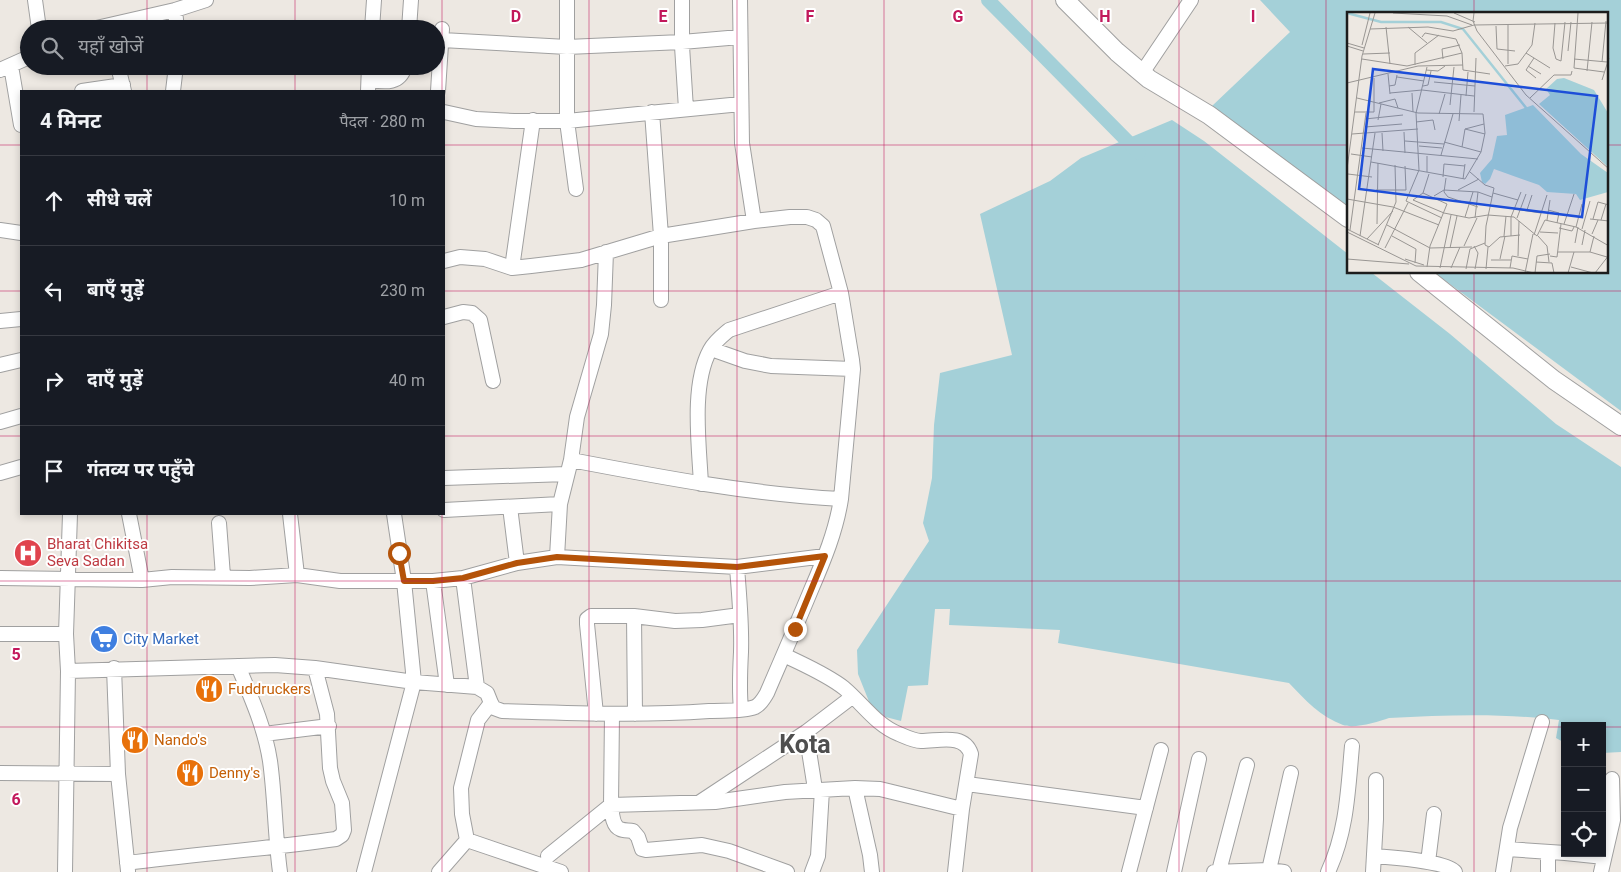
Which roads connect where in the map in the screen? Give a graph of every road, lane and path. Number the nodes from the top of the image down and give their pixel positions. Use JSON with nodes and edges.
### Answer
{"nodes":[{"id":1,"x":35,"y":0,"type":"edge"},
{"id":2,"x":206,"y":0,"type":"edge"},
{"id":3,"x":374,"y":0,"type":"edge"},
{"id":4,"x":411,"y":0,"type":"edge"},
{"id":5,"x":568,"y":0,"type":"edge"},
{"id":6,"x":682,"y":0,"type":"edge"},
{"id":7,"x":740,"y":0,"type":"edge"},
{"id":8,"x":1065,"y":0,"type":"edge"},
{"id":9,"x":1191,"y":0,"type":"edge"},
{"id":10,"x":175,"y":10,"type":"junction"},
{"id":11,"x":38,"y":20,"type":"edge"},
{"id":12,"x":133,"y":20,"type":"edge"},
{"id":13,"x":176,"y":20,"type":"edge"},
{"id":14,"x":373,"y":20,"type":"edge"},
{"id":15,"x":410,"y":20,"type":"edge"},
{"id":16,"x":445,"y":34,"type":"edge"},
{"id":17,"x":740,"y":37,"type":"junction"},
{"id":18,"x":682,"y":42,"type":"junction"},
{"id":19,"x":567,"y":47,"type":"junction"},
{"id":20,"x":20,"y":62,"type":"edge"},
{"id":21,"x":6,"y":68,"type":"edge"},
{"id":22,"x":1142,"y":73,"type":"junction"},
{"id":23,"x":120,"y":75,"type":"edge"},
{"id":24,"x":175,"y":75,"type":"edge"},
{"id":25,"x":400,"y":75,"type":"edge"},
{"id":26,"x":439,"y":75,"type":"edge"},
{"id":27,"x":368,"y":79,"type":"edge"},
{"id":28,"x":123,"y":88,"type":"edge"},
{"id":29,"x":96,"y":90,"type":"edge"},
{"id":30,"x":173,"y":90,"type":"edge"},
{"id":31,"x":438,"y":90,"type":"edge"},
{"id":32,"x":19,"y":100,"type":"edge"},
{"id":33,"x":741,"y":104,"type":"junction"},
{"id":34,"x":686,"y":109,"type":"junction"},
{"id":35,"x":20,"y":112,"type":"edge"},
{"id":36,"x":445,"y":112,"type":"edge"},
{"id":37,"x":652,"y":112,"type":"junction"},
{"id":38,"x":533,"y":120,"type":"junction"},
{"id":39,"x":566,"y":121,"type":"junction"},
{"id":40,"x":576,"y":189,"type":"dead end"},
{"id":41,"x":1347,"y":217,"type":"edge"},
{"id":42,"x":754,"y":221,"type":"junction"},
{"id":43,"x":0,"y":230,"type":"edge"},
{"id":44,"x":20,"y":233,"type":"edge"},
{"id":45,"x":661,"y":236,"type":"junction"},
{"id":46,"x":606,"y":252,"type":"junction"},
{"id":47,"x":445,"y":260,"type":"edge"},
{"id":48,"x":512,"y":268,"type":"junction"},
{"id":49,"x":1422,"y":274,"type":"edge"},
{"id":50,"x":841,"y":294,"type":"junction"},
{"id":51,"x":661,"y":300,"type":"dead end"},
{"id":52,"x":445,"y":317,"type":"edge"},
{"id":53,"x":20,"y":319,"type":"edge"},
{"id":54,"x":0,"y":321,"type":"edge"},
{"id":55,"x":711,"y":349,"type":"junction"},
{"id":56,"x":20,"y":360,"type":"edge"},
{"id":57,"x":0,"y":365,"type":"edge"},
{"id":58,"x":853,"y":369,"type":"junction"},
{"id":59,"x":493,"y":381,"type":"dead end"},
{"id":60,"x":20,"y":416,"type":"edge"},
{"id":61,"x":0,"y":422,"type":"edge"},
{"id":62,"x":1621,"y":426,"type":"edge"},
{"id":63,"x":569,"y":467,"type":"junction"},
{"id":64,"x":20,"y":468,"type":"edge"},
{"id":65,"x":0,"y":473,"type":"edge"},
{"id":66,"x":445,"y":478,"type":"edge"},
{"id":67,"x":701,"y":484,"type":"junction"},
{"id":68,"x":840,"y":498,"type":"junction"},
{"id":69,"x":560,"y":504,"type":"junction"},
{"id":70,"x":510,"y":506,"type":"junction"},
{"id":71,"x":445,"y":510,"type":"edge"},
{"id":72,"x":70,"y":515,"type":"edge"},
{"id":73,"x":129,"y":515,"type":"edge"},
{"id":74,"x":290,"y":515,"type":"edge"},
{"id":75,"x":394,"y":515,"type":"edge"},
{"id":76,"x":219,"y":523,"type":"dead end"},
{"id":77,"x":825,"y":556,"type":"junction"},
{"id":78,"x":557,"y":557,"type":"junction"},
{"id":79,"x":517,"y":563,"type":"junction"},
{"id":80,"x":737,"y":567,"type":"junction"},
{"id":81,"x":297,"y":575,"type":"junction"},
{"id":82,"x":223,"y":576,"type":"junction"},
{"id":83,"x":0,"y":578,"type":"edge"},
{"id":84,"x":463,"y":578,"type":"junction"},
{"id":85,"x":68,"y":580,"type":"junction"},
{"id":86,"x":142,"y":580,"type":"junction"},
{"id":87,"x":404,"y":581,"type":"junction"},
{"id":88,"x":433,"y":581,"type":"junction"},
{"id":89,"x":740,"y":615,"type":"junction"},
{"id":90,"x":634,"y":616,"type":"junction"},
{"id":91,"x":0,"y":634,"type":"edge"},
{"id":92,"x":66,"y":634,"type":"junction"},
{"id":93,"x":784,"y":655,"type":"junction"},
{"id":94,"x":238,"y":666,"type":"junction"},
{"id":95,"x":114,"y":668,"type":"junction"},
{"id":96,"x":315,"y":668,"type":"junction"},
{"id":97,"x":68,"y":671,"type":"junction"},
{"id":98,"x":414,"y":682,"type":"junction"},
{"id":99,"x":447,"y":684,"type":"junction"},
{"id":100,"x":477,"y":687,"type":"junction"},
{"id":101,"x":852,"y":697,"type":"junction"},
{"id":102,"x":491,"y":703,"type":"junction"},
{"id":103,"x":740,"y":709,"type":"junction"},
{"id":104,"x":596,"y":714,"type":"junction"},
{"id":105,"x":612,"y":714,"type":"junction"},
{"id":106,"x":635,"y":714,"type":"junction"},
{"id":107,"x":1542,"y":722,"type":"dead end"},
{"id":108,"x":329,"y":726,"type":"junction"},
{"id":109,"x":806,"y":732,"type":"junction"},
{"id":110,"x":264,"y":734,"type":"junction"},
{"id":111,"x":1352,"y":746,"type":"dead end"},
{"id":112,"x":1161,"y":750,"type":"dead end"},
{"id":113,"x":1200,"y":759,"type":"dead end"},
{"id":114,"x":1247,"y":765,"type":"dead end"},
{"id":115,"x":0,"y":773,"type":"edge"},
{"id":116,"x":1291,"y":773,"type":"dead end"},
{"id":117,"x":67,"y":774,"type":"junction"},
{"id":118,"x":118,"y":774,"type":"junction"},
{"id":119,"x":1376,"y":780,"type":"dead end"},
{"id":120,"x":1612,"y":780,"type":"dead end"},
{"id":121,"x":967,"y":784,"type":"junction"},
{"id":122,"x":855,"y":788,"type":"junction"},
{"id":123,"x":819,"y":789,"type":"junction"},
{"id":124,"x":699,"y":802,"type":"junction"},
{"id":125,"x":611,"y":805,"type":"junction"},
{"id":126,"x":1146,"y":808,"type":"junction"},
{"id":127,"x":962,"y":809,"type":"junction"},
{"id":128,"x":1434,"y":814,"type":"dead end"},
{"id":129,"x":467,"y":840,"type":"junction"},
{"id":130,"x":276,"y":848,"type":"junction"},
{"id":131,"x":1507,"y":849,"type":"junction"},
{"id":132,"x":1606,"y":849,"type":"edge"},
{"id":133,"x":1548,"y":852,"type":"junction"},
{"id":134,"x":1561,"y":853,"type":"edge"},
{"id":135,"x":548,"y":856,"type":"dead end"},
{"id":136,"x":1374,"y":856,"type":"junction"},
{"id":137,"x":1604,"y":857,"type":"edge"},
{"id":138,"x":1428,"y":862,"type":"junction"},
{"id":139,"x":127,"y":867,"type":"edge"},
{"id":140,"x":1269,"y":870,"type":"junction"},
{"id":141,"x":65,"y":872,"type":"edge"},
{"id":142,"x":280,"y":872,"type":"edge"},
{"id":143,"x":364,"y":872,"type":"edge"},
{"id":144,"x":439,"y":872,"type":"edge"},
{"id":145,"x":561,"y":872,"type":"edge"},
{"id":146,"x":788,"y":872,"type":"edge"},
{"id":147,"x":812,"y":872,"type":"edge"},
{"id":148,"x":872,"y":872,"type":"edge"},
{"id":149,"x":955,"y":872,"type":"edge"},
{"id":150,"x":1129,"y":872,"type":"edge"},
{"id":151,"x":1174,"y":872,"type":"edge"},
{"id":152,"x":1217,"y":872,"type":"edge"},
{"id":153,"x":1284,"y":872,"type":"edge"},
{"id":154,"x":1328,"y":872,"type":"edge"},
{"id":155,"x":1373,"y":872,"type":"edge"},
{"id":156,"x":1455,"y":872,"type":"edge"},
{"id":157,"x":1503,"y":872,"type":"edge"},
{"id":158,"x":1548,"y":872,"type":"edge"},
{"id":159,"x":1601,"y":872,"type":"edge"}],
"edges":[{"from":1,"to":11,"type":"street"},
{"from":2,"to":10,"type":"street"},
{"from":3,"to":14,"type":"street"},
{"from":4,"to":15,"type":"street"},
{"from":5,"to":19,"type":"street"},
{"from":6,"to":18,"type":"street"},
{"from":7,"to":17,"type":"street"},
{"from":8,"to":22,"type":"street"},
{"from":9,"to":22,"type":"street"},
{"from":10,"to":12,"type":"street"},
{"from":10,"to":13,"type":"street"},
{"from":16,"to":19,"type":"street"},
{"from":17,"to":18,"type":"street"},
{"from":17,"to":33,"type":"street"},
{"from":18,"to":19,"type":"street"},
{"from":18,"to":34,"type":"street"},
{"from":19,"to":39,"type":"street"},
{"from":20,"to":21,"type":"street"},
{"from":21,"to":32,"type":"street"},
{"from":22,"to":41,"type":"street"},
{"from":23,"to":28,"type":"street"},
{"from":24,"to":30,"type":"street"},
{"from":25,"to":27,"type":"street"},
{"from":26,"to":31,"type":"street"},
{"from":28,"to":29,"type":"street"},
{"from":32,"to":35,"type":"street"},
{"from":33,"to":34,"type":"street"},
{"from":33,"to":42,"type":"street"},
{"from":34,"to":37,"type":"street"},
{"from":36,"to":38,"type":"street"},
{"from":37,"to":39,"type":"street"},
{"from":37,"to":45,"type":"street"},
{"from":38,"to":39,"type":"street"},
{"from":38,"to":48,"type":"street"},
{"from":39,"to":40,"type":"street"},
{"from":42,"to":45,"type":"street"},
{"from":42,"to":50,"type":"street"},
{"from":43,"to":44,"type":"street"},
{"from":45,"to":46,"type":"street"},
{"from":45,"to":51,"type":"street"},
{"from":46,"to":48,"type":"street"},
{"from":46,"to":63,"type":"street"},
{"from":47,"to":48,"type":"street"},
{"from":49,"to":62,"type":"street"},
{"from":50,"to":55,"type":"street"},
{"from":50,"to":58,"type":"street"},
{"from":52,"to":59,"type":"street"},
{"from":53,"to":54,"type":"street"},
{"from":55,"to":58,"type":"street"},
{"from":55,"to":67,"type":"street"},
{"from":56,"to":57,"type":"street"},
{"from":58,"to":68,"type":"street"},
{"from":60,"to":61,"type":"street"},
{"from":63,"to":66,"type":"street"},
{"from":63,"to":67,"type":"street"},
{"from":63,"to":69,"type":"street"},
{"from":64,"to":65,"type":"street"},
{"from":67,"to":68,"type":"street"},
{"from":68,"to":77,"type":"street"},
{"from":69,"to":70,"type":"street"},
{"from":69,"to":78,"type":"street"},
{"from":70,"to":71,"type":"street"},
{"from":70,"to":79,"type":"street"},
{"from":72,"to":85,"type":"street"},
{"from":73,"to":86,"type":"street"},
{"from":74,"to":81,"type":"street"},
{"from":75,"to":87,"type":"street"},
{"from":76,"to":82,"type":"street"},
{"from":77,"to":80,"type":"street"},
{"from":77,"to":93,"type":"street"},
{"from":78,"to":79,"type":"street"},
{"from":78,"to":80,"type":"street"},
{"from":79,"to":84,"type":"street"},
{"from":80,"to":89,"type":"street"},
{"from":81,"to":82,"type":"street"},
{"from":81,"to":87,"type":"street"},
{"from":82,"to":86,"type":"street"},
{"from":83,"to":85,"type":"street"},
{"from":84,"to":88,"type":"street"},
{"from":84,"to":100,"type":"street"},
{"from":85,"to":86,"type":"street"},
{"from":85,"to":92,"type":"street"},
{"from":87,"to":88,"type":"street"},
{"from":87,"to":98,"type":"street"},
{"from":88,"to":99,"type":"street"},
{"from":89,"to":90,"type":"street"},
{"from":89,"to":103,"type":"street"},
{"from":90,"to":104,"type":"street"},
{"from":90,"to":106,"type":"street"},
{"from":91,"to":92,"type":"street"},
{"from":92,"to":97,"type":"street"},
{"from":93,"to":101,"type":"street"},
{"from":93,"to":103,"type":"street"},
{"from":94,"to":95,"type":"street"},
{"from":94,"to":96,"type":"street"},
{"from":94,"to":110,"type":"street"},
{"from":95,"to":97,"type":"street"},
{"from":95,"to":118,"type":"street"},
{"from":96,"to":98,"type":"street"},
{"from":96,"to":108,"type":"street"},
{"from":97,"to":117,"type":"street"},
{"from":98,"to":99,"type":"street"},
{"from":98,"to":143,"type":"street"},
{"from":99,"to":100,"type":"street"},
{"from":100,"to":102,"type":"street"},
{"from":101,"to":109,"type":"street"},
{"from":101,"to":121,"type":"street"},
{"from":102,"to":104,"type":"street"},
{"from":102,"to":129,"type":"street"},
{"from":103,"to":106,"type":"street"},
{"from":104,"to":105,"type":"street"},
{"from":105,"to":106,"type":"street"},
{"from":105,"to":125,"type":"street"},
{"from":107,"to":131,"type":"street"},
{"from":108,"to":110,"type":"street"},
{"from":108,"to":130,"type":"street"},
{"from":109,"to":123,"type":"street"},
{"from":109,"to":124,"type":"street"},
{"from":110,"to":130,"type":"street"},
{"from":111,"to":154,"type":"street"},
{"from":112,"to":126,"type":"street"},
{"from":113,"to":151,"type":"street"},
{"from":114,"to":152,"type":"street"},
{"from":115,"to":117,"type":"street"},
{"from":116,"to":140,"type":"street"},
{"from":117,"to":118,"type":"street"},
{"from":117,"to":141,"type":"street"},
{"from":118,"to":139,"type":"street"},
{"from":119,"to":136,"type":"street"},
{"from":120,"to":132,"type":"street"},
{"from":121,"to":126,"type":"street"},
{"from":121,"to":127,"type":"street"},
{"from":122,"to":123,"type":"street"},
{"from":122,"to":127,"type":"street"},
{"from":122,"to":148,"type":"street"},
{"from":123,"to":124,"type":"street"},
{"from":123,"to":147,"type":"street"},
{"from":124,"to":125,"type":"street"},
{"from":125,"to":135,"type":"street"},
{"from":125,"to":146,"type":"street"},
{"from":126,"to":150,"type":"street"},
{"from":127,"to":149,"type":"street"},
{"from":128,"to":138,"type":"street"},
{"from":129,"to":144,"type":"street"},
{"from":129,"to":145,"type":"street"},
{"from":130,"to":139,"type":"street"},
{"from":130,"to":142,"type":"street"},
{"from":131,"to":133,"type":"street"},
{"from":131,"to":157,"type":"street"},
{"from":133,"to":134,"type":"street"},
{"from":133,"to":158,"type":"street"},
{"from":136,"to":138,"type":"street"},
{"from":136,"to":155,"type":"street"},
{"from":137,"to":159,"type":"street"},
{"from":138,"to":156,"type":"street"},
{"from":140,"to":152,"type":"street"},
{"from":140,"to":153,"type":"street"}]}
